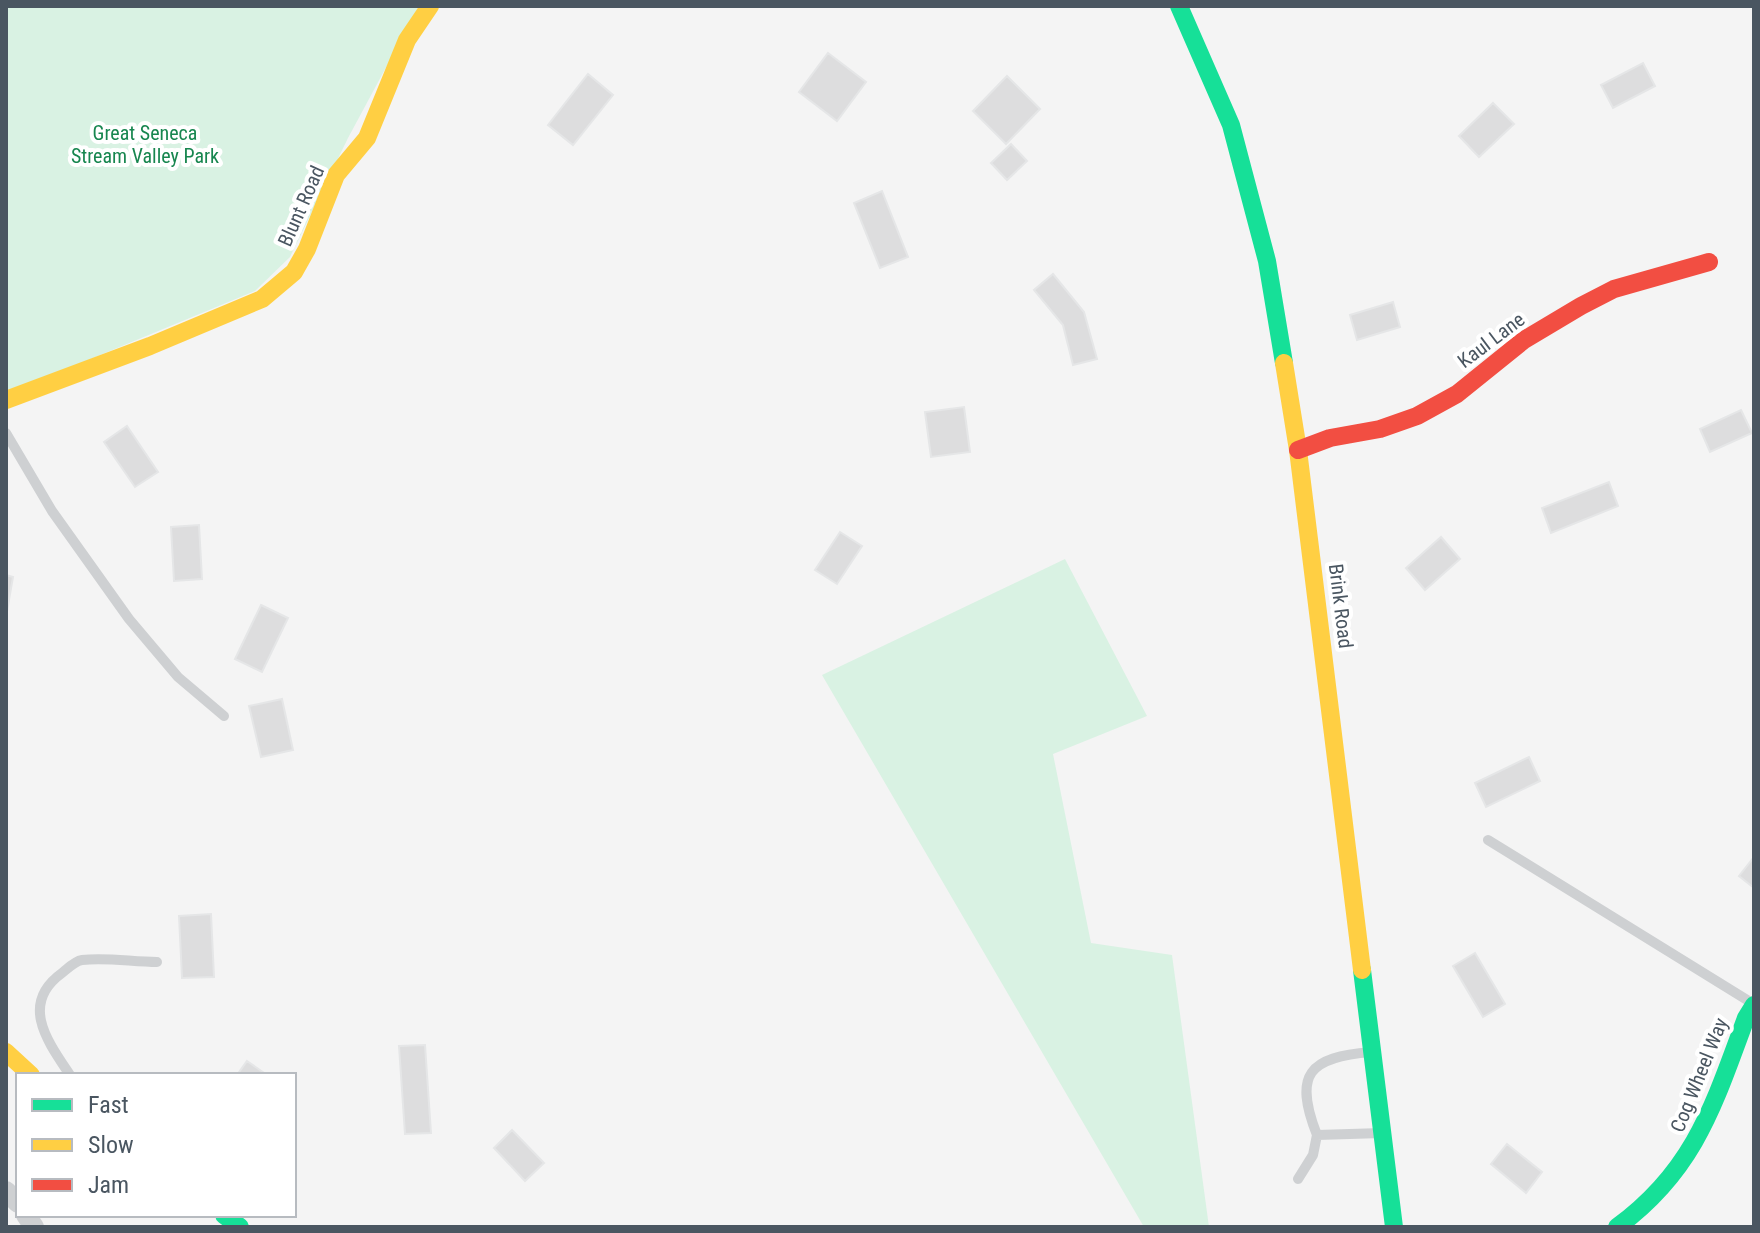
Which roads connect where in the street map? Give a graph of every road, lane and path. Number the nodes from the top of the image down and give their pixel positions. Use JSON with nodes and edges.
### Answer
{"nodes":[{"id":1,"x":430,"y":6,"type":"edge"},
{"id":2,"x":1179,"y":6,"type":"edge"},
{"id":3,"x":1709,"y":262,"type":"dead end"},
{"id":4,"x":6,"y":400,"type":"edge"},
{"id":5,"x":6,"y":433,"type":"edge"},
{"id":6,"x":1298,"y":450,"type":"junction"},
{"id":7,"x":224,"y":716,"type":"dead end"},
{"id":8,"x":1488,"y":840,"type":"dead end"},
{"id":9,"x":157,"y":962,"type":"dead end"},
{"id":10,"x":1754,"y":1005,"type":"edge"},
{"id":11,"x":6,"y":1052,"type":"edge"},
{"id":12,"x":1373,"y":1052,"type":"junction"},
{"id":13,"x":29,"y":1073,"type":"edge"},
{"id":14,"x":69,"y":1073,"type":"edge"},
{"id":15,"x":1382,"y":1133,"type":"junction"},
{"id":16,"x":1317,"y":1135,"type":"junction"},
{"id":17,"x":1298,"y":1179,"type":"dead end"},
{"id":18,"x":1394,"y":1227,"type":"edge"},
{"id":19,"x":1617,"y":1227,"type":"edge"}],
"edges":[{"from":1,"to":4,"type":"street","name":"Blunt Road"},
{"from":2,"to":6,"type":"street","name":"Brink Road"},
{"from":3,"to":6,"type":"street","name":"Kaul Lane"},
{"from":5,"to":7,"type":"lane"},
{"from":6,"to":12,"type":"street","name":"Brink Road"},
{"from":8,"to":10,"type":"lane"},
{"from":9,"to":14,"type":"lane"},
{"from":10,"to":19,"type":"street","name":"Cog Wheel Way"},
{"from":11,"to":13,"type":"street"},
{"from":12,"to":15,"type":"street","name":"Brink Road"},
{"from":12,"to":16,"type":"lane"},
{"from":15,"to":16,"type":"lane"},
{"from":15,"to":18,"type":"street","name":"Brink Road"},
{"from":16,"to":17,"type":"lane"}]}
